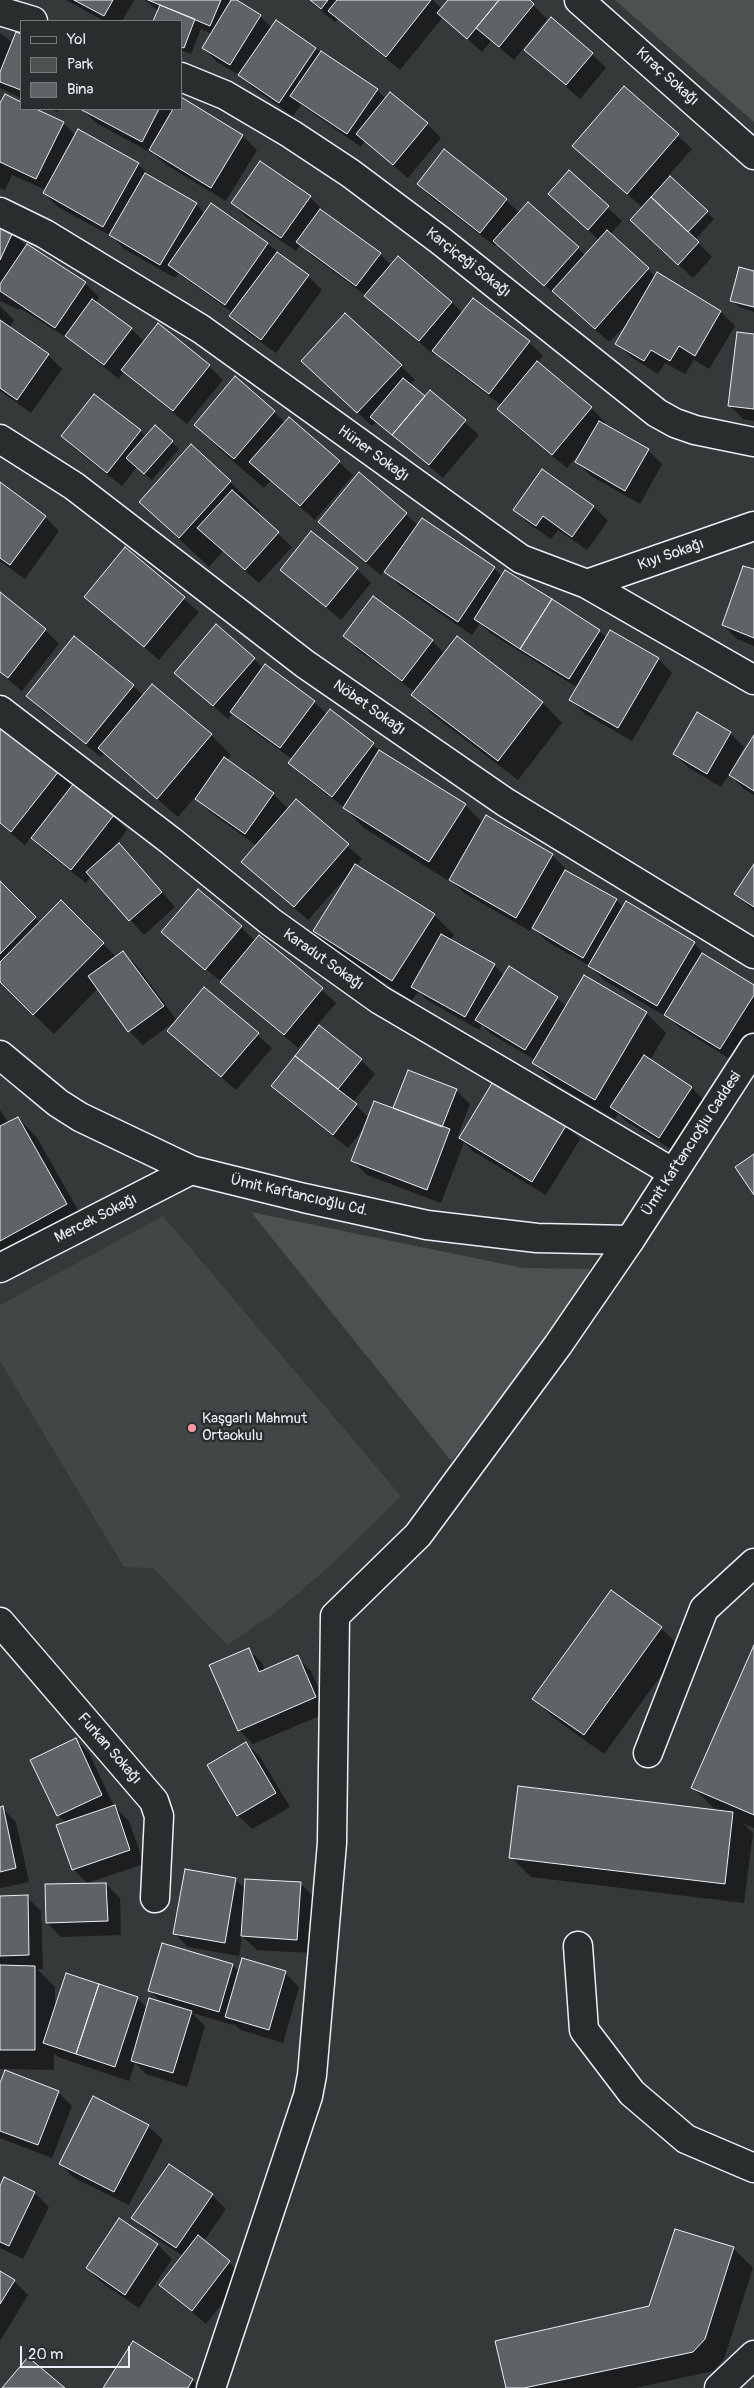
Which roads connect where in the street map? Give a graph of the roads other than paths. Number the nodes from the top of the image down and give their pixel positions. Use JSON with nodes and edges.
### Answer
{"nodes":[{"id":1,"x":579,"y":0,"type":"edge"},
{"id":2,"x":0,"y":11,"type":"edge"},
{"id":3,"x":30,"y":20,"type":"edge"},
{"id":4,"x":182,"y":77,"type":"edge"},
{"id":5,"x":754,"y":155,"type":"edge"},
{"id":6,"x":0,"y":212,"type":"edge"},
{"id":7,"x":0,"y":439,"type":"edge"},
{"id":8,"x":754,"y":442,"type":"edge"},
{"id":9,"x":754,"y":526,"type":"edge"},
{"id":10,"x":588,"y":584,"type":"junction"},
{"id":11,"x":754,"y":680,"type":"edge"},
{"id":12,"x":0,"y":710,"type":"edge"},
{"id":13,"x":754,"y":954,"type":"edge"},
{"id":14,"x":754,"y":1048,"type":"edge"},
{"id":15,"x":0,"y":1055,"type":"edge"},
{"id":16,"x":191,"y":1170,"type":"junction"},
{"id":17,"x":672,"y":1172,"type":"junction"},
{"id":18,"x":630,"y":1240,"type":"junction"},
{"id":19,"x":0,"y":1268,"type":"edge"},
{"id":20,"x":754,"y":1563,"type":"edge"},
{"id":21,"x":0,"y":1622,"type":"edge"},
{"id":22,"x":648,"y":1753,"type":"dead end"},
{"id":23,"x":155,"y":1898,"type":"dead end"},
{"id":24,"x":578,"y":1946,"type":"dead end"},
{"id":25,"x":754,"y":2168,"type":"edge"},
{"id":26,"x":754,"y":2355,"type":"edge"},
{"id":27,"x":212,"y":2388,"type":"edge"},
{"id":28,"x":719,"y":2388,"type":"edge"}],
"edges":[{"from":1,"to":5,"type":"street","name":"Kıraç Sokağı"},
{"from":2,"to":3,"type":"street"},
{"from":4,"to":8,"type":"street","name":"Karçiçeği Sokağı"},
{"from":6,"to":10,"type":"street","name":"Hüner Sokağı"},
{"from":7,"to":13,"type":"street","name":"Nöbet Sokağı"},
{"from":9,"to":10,"type":"street","name":"Kıyı Sokağı"},
{"from":10,"to":11,"type":"street","name":"Hüner Sokağı"},
{"from":12,"to":17,"type":"street","name":"Karadut Sokağı"},
{"from":14,"to":17,"type":"street","name":"Ümit Kaftancıoğlu Caddesi"},
{"from":15,"to":16,"type":"street","name":"Ümit Kaftancıoğlu Cd."},
{"from":16,"to":18,"type":"street","name":"Ümit Kaftancıoğlu Cd."},
{"from":16,"to":19,"type":"street","name":"Mercek Sokağı"},
{"from":17,"to":18,"type":"street","name":"Ümit Kaftancıoğlu Caddesi"},
{"from":18,"to":27,"type":"street","name":"Ümit Kaftancıoğlu Caddesi"},
{"from":20,"to":22,"type":"street"},
{"from":21,"to":23,"type":"street","name":"Furkan Sokağı"},
{"from":24,"to":25,"type":"street"},
{"from":26,"to":28,"type":"street"}]}
